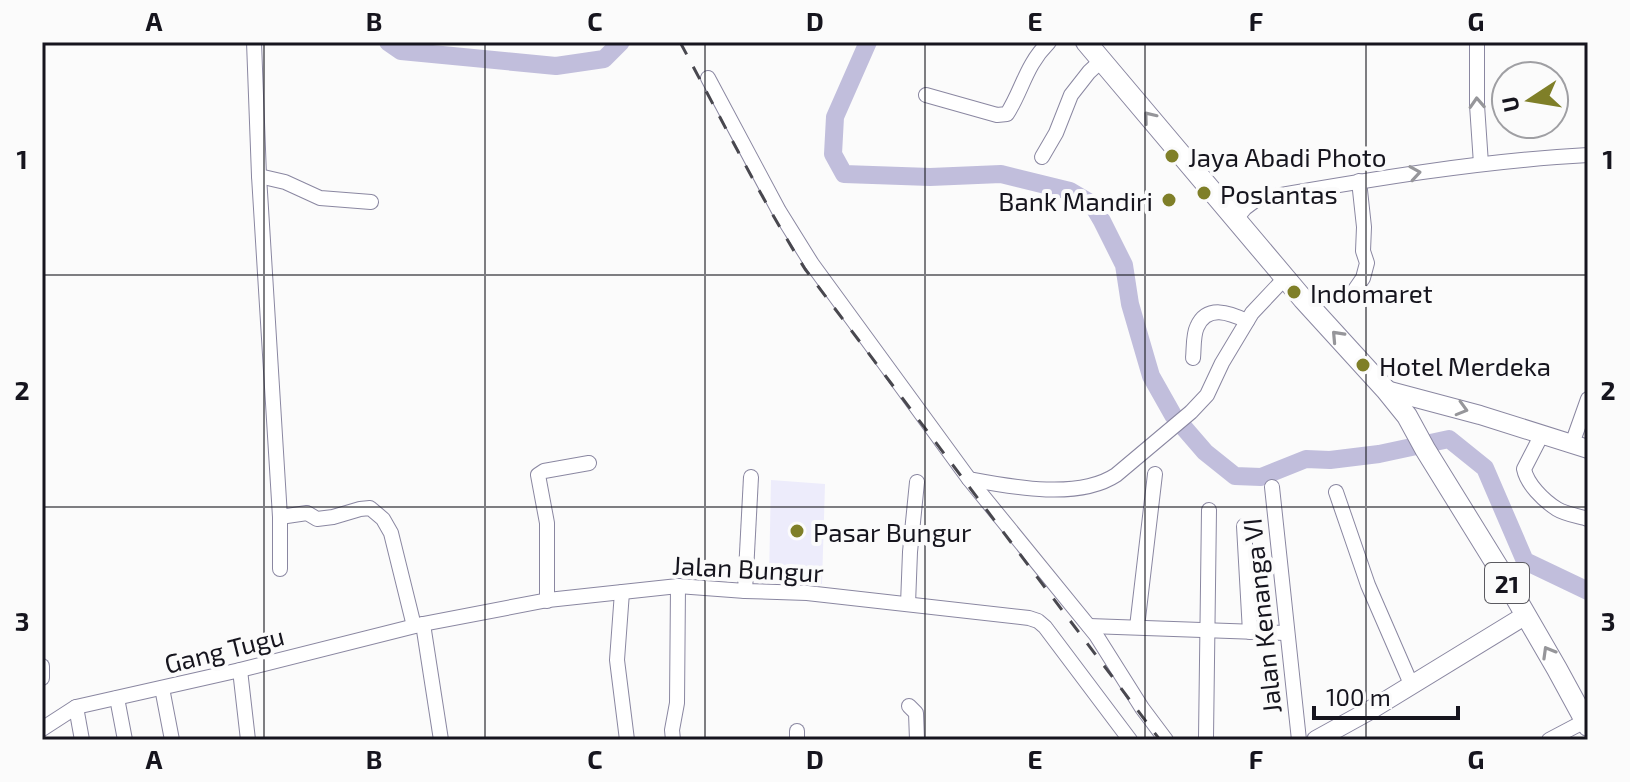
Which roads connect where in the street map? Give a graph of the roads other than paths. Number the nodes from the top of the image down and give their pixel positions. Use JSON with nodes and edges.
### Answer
{"nodes":[{"id":1,"x":254,"y":42,"type":"edge"},
{"id":2,"x":1049,"y":42,"type":"edge"},
{"id":3,"x":1477,"y":42,"type":"edge"},
{"id":4,"x":1093,"y":48,"type":"edge"},
{"id":5,"x":708,"y":78,"type":"dead end"},
{"id":6,"x":926,"y":95,"type":"dead end"},
{"id":7,"x":1588,"y":155,"type":"edge"},
{"id":8,"x":1042,"y":157,"type":"dead end"},
{"id":9,"x":1481,"y":164,"type":"junction"},
{"id":10,"x":259,"y":176,"type":"junction"},
{"id":11,"x":1359,"y":181,"type":"junction"},
{"id":12,"x":371,"y":202,"type":"dead end"},
{"id":13,"x":1235,"y":220,"type":"junction"},
{"id":14,"x":1285,"y":278,"type":"junction"},
{"id":15,"x":1354,"y":291,"type":"dead end"},
{"id":16,"x":1247,"y":321,"type":"junction"},
{"id":17,"x":1193,"y":358,"type":"dead end"},
{"id":18,"x":1386,"y":390,"type":"junction"},
{"id":19,"x":1588,"y":399,"type":"edge"},
{"id":20,"x":1542,"y":434,"type":"junction"},
{"id":21,"x":1580,"y":446,"type":"edge"},
{"id":22,"x":589,"y":463,"type":"dead end"},
{"id":23,"x":1155,"y":474,"type":"dead end"},
{"id":24,"x":751,"y":477,"type":"dead end"},
{"id":25,"x":969,"y":479,"type":"junction"},
{"id":26,"x":917,"y":482,"type":"dead end"},
{"id":27,"x":1272,"y":487,"type":"dead end"},
{"id":28,"x":1336,"y":492,"type":"dead end"},
{"id":29,"x":1209,"y":510,"type":"dead end"},
{"id":30,"x":280,"y":517,"type":"junction"},
{"id":31,"x":1588,"y":519,"type":"edge"},
{"id":32,"x":1244,"y":526,"type":"dead end"},
{"id":33,"x":280,"y":569,"type":"dead end"},
{"id":34,"x":678,"y":586,"type":"junction"},
{"id":35,"x":745,"y":591,"type":"junction"},
{"id":36,"x":622,"y":592,"type":"junction"},
{"id":37,"x":547,"y":601,"type":"junction"},
{"id":38,"x":908,"y":604,"type":"junction"},
{"id":39,"x":1526,"y":615,"type":"junction"},
{"id":40,"x":418,"y":625,"type":"junction"},
{"id":41,"x":1089,"y":626,"type":"junction"},
{"id":42,"x":1137,"y":627,"type":"junction"},
{"id":43,"x":1208,"y":631,"type":"junction"},
{"id":44,"x":1250,"y":632,"type":"junction"},
{"id":45,"x":1286,"y":633,"type":"junction"},
{"id":46,"x":42,"y":666,"type":"edge"},
{"id":47,"x":240,"y":670,"type":"junction"},
{"id":48,"x":42,"y":678,"type":"edge"},
{"id":49,"x":1411,"y":684,"type":"junction"},
{"id":50,"x":162,"y":688,"type":"junction"},
{"id":51,"x":117,"y":698,"type":"junction"},
{"id":52,"x":909,"y":706,"type":"dead end"},
{"id":53,"x":76,"y":707,"type":"junction"},
{"id":54,"x":1586,"y":724,"type":"edge"},
{"id":55,"x":43,"y":727,"type":"edge"},
{"id":56,"x":1206,"y":737,"type":"dead end"},
{"id":57,"x":82,"y":740,"type":"edge"},
{"id":58,"x":125,"y":740,"type":"edge"},
{"id":59,"x":172,"y":740,"type":"edge"},
{"id":60,"x":248,"y":740,"type":"edge"},
{"id":61,"x":441,"y":740,"type":"edge"},
{"id":62,"x":627,"y":740,"type":"edge"},
{"id":63,"x":673,"y":740,"type":"edge"},
{"id":64,"x":917,"y":740,"type":"edge"},
{"id":65,"x":1130,"y":740,"type":"edge"},
{"id":66,"x":1166,"y":740,"type":"edge"},
{"id":67,"x":1299,"y":740,"type":"edge"},
{"id":68,"x":1316,"y":740,"type":"edge"},
{"id":69,"x":1549,"y":740,"type":"edge"}],
"edges":[{"from":1,"to":10,"type":"street"},
{"from":2,"to":6,"type":"street"},
{"from":9,"to":3,"type":"street","one_way":true},
{"from":4,"to":8,"type":"street"},
{"from":13,"to":4,"type":"highway","number":"21","one_way":true},
{"from":5,"to":25,"type":"street"},
{"from":7,"to":9,"type":"street"},
{"from":11,"to":9,"type":"street","one_way":true},
{"from":10,"to":12,"type":"street"},
{"from":10,"to":30,"type":"street"},
{"from":11,"to":13,"type":"street"},
{"from":11,"to":15,"type":"street"},
{"from":13,"to":14,"type":"highway","number":"21"},
{"from":14,"to":16,"type":"street"},
{"from":18,"to":14,"type":"highway","number":"21","one_way":true},
{"from":16,"to":17,"type":"street"},
{"from":16,"to":25,"type":"street"},
{"from":18,"to":20,"type":"main road","one_way":true},
{"from":18,"to":39,"type":"highway","number":"21"},
{"from":19,"to":21,"type":"street"},
{"from":20,"to":21,"type":"main road"},
{"from":20,"to":31,"type":"street"},
{"from":22,"to":37,"type":"street"},
{"from":23,"to":42,"type":"street"},
{"from":24,"to":35,"type":"street"},
{"from":25,"to":41,"type":"street"},
{"from":26,"to":38,"type":"street"},
{"from":27,"to":45,"type":"street","name":"Jalan Kenanga VI"},
{"from":28,"to":49,"type":"street"},
{"from":29,"to":43,"type":"street"},
{"from":30,"to":33,"type":"street"},
{"from":30,"to":40,"type":"street"},
{"from":32,"to":44,"type":"street"},
{"from":34,"to":35,"type":"street","name":"Jalan Bungur"},
{"from":34,"to":36,"type":"street","name":"Jalan Bungur"},
{"from":34,"to":63,"type":"street"},
{"from":35,"to":38,"type":"street","name":"Jalan Bungur"},
{"from":36,"to":37,"type":"street","name":"Jalan Bungur"},
{"from":36,"to":62,"type":"street"},
{"from":37,"to":40,"type":"street","name":"Jalan Bungur"},
{"from":38,"to":65,"type":"street","name":"Jalan Bungur"},
{"from":39,"to":49,"type":"main road"},
{"from":54,"to":39,"type":"highway","number":"21","one_way":true},
{"from":40,"to":47,"type":"street","name":"Gang Tugu"},
{"from":40,"to":61,"type":"street"},
{"from":41,"to":42,"type":"street"},
{"from":41,"to":66,"type":"street"},
{"from":42,"to":43,"type":"street"},
{"from":43,"to":44,"type":"street"},
{"from":43,"to":56,"type":"street"},
{"from":44,"to":45,"type":"street"},
{"from":45,"to":67,"type":"street","name":"Jalan Kenanga VI"},
{"from":46,"to":48,"type":"street"},
{"from":47,"to":50,"type":"street","name":"Gang Tugu"},
{"from":47,"to":60,"type":"street"},
{"from":49,"to":68,"type":"main road"},
{"from":50,"to":51,"type":"street","name":"Gang Tugu"},
{"from":50,"to":59,"type":"street"},
{"from":51,"to":53,"type":"street","name":"Gang Tugu"},
{"from":51,"to":58,"type":"street"},
{"from":52,"to":64,"type":"street"},
{"from":53,"to":55,"type":"street","name":"Gang Tugu"},
{"from":53,"to":57,"type":"street"},
{"from":54,"to":69,"type":"street"}]}
